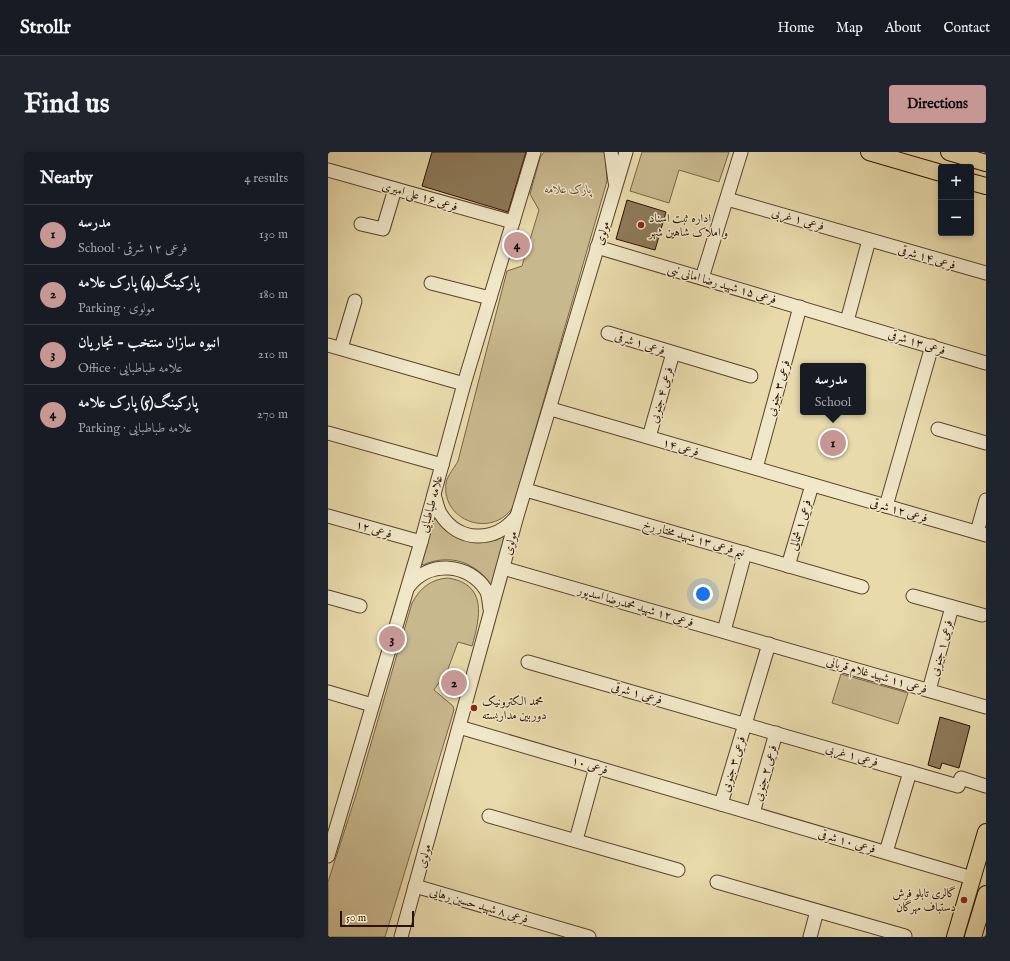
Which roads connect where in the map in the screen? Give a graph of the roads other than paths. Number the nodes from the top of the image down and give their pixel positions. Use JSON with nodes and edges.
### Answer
{"nodes":[{"id":1,"x":611,"y":152,"type":"edge"},
{"id":2,"x":626,"y":152,"type":"edge"},
{"id":3,"x":741,"y":152,"type":"edge"},
{"id":4,"x":869,"y":152,"type":"edge"},
{"id":5,"x":949,"y":152,"type":"edge"},
{"id":6,"x":534,"y":153,"type":"edge"},
{"id":7,"x":986,"y":163,"type":"edge"},
{"id":8,"x":328,"y":170,"type":"edge"},
{"id":9,"x":938,"y":172,"type":"edge"},
{"id":10,"x":974,"y":183,"type":"edge"},
{"id":11,"x":986,"y":186,"type":"edge"},
{"id":12,"x":615,"y":188,"type":"junction"},
{"id":13,"x":395,"y":189,"type":"junction"},
{"id":14,"x":726,"y":199,"type":"junction"},
{"id":15,"x":513,"y":222,"type":"junction"},
{"id":16,"x":361,"y":224,"type":"dead end"},
{"id":17,"x":869,"y":240,"type":"junction"},
{"id":18,"x":597,"y":247,"type":"junction"},
{"id":19,"x":986,"y":273,"type":"edge"},
{"id":20,"x":702,"y":278,"type":"junction"},
{"id":21,"x":431,"y":283,"type":"dead end"},
{"id":22,"x":490,"y":298,"type":"junction"},
{"id":23,"x":354,"y":301,"type":"dead end"},
{"id":24,"x":800,"y":307,"type":"junction"},
{"id":25,"x":847,"y":321,"type":"junction"},
{"id":26,"x":608,"y":333,"type":"dead end"},
{"id":27,"x":328,"y":345,"type":"edge"},
{"id":28,"x":932,"y":346,"type":"junction"},
{"id":29,"x":341,"y":348,"type":"junction"},
{"id":30,"x":672,"y":353,"type":"junction"},
{"id":31,"x":986,"y":363,"type":"edge"},
{"id":32,"x":751,"y":376,"type":"dead end"},
{"id":33,"x":464,"y":384,"type":"junction"},
{"id":34,"x":551,"y":409,"type":"junction"},
{"id":35,"x":938,"y":429,"type":"dead end"},
{"id":36,"x":328,"y":434,"type":"edge"},
{"id":37,"x":649,"y":437,"type":"junction"},
{"id":38,"x":986,"y":443,"type":"edge"},
{"id":39,"x":442,"y":465,"type":"junction"},
{"id":40,"x":756,"y":468,"type":"junction"},
{"id":41,"x":812,"y":484,"type":"junction"},
{"id":42,"x":526,"y":490,"type":"junction"},
{"id":43,"x":434,"y":495,"type":"junction"},
{"id":44,"x":986,"y":500,"type":"edge"},
{"id":45,"x":886,"y":506,"type":"junction"},
{"id":46,"x":328,"y":516,"type":"edge"},
{"id":47,"x":517,"y":516,"type":"junction"},
{"id":48,"x":981,"y":533,"type":"edge"},
{"id":49,"x":421,"y":542,"type":"junction"},
{"id":50,"x":745,"y":553,"type":"junction"},
{"id":51,"x":788,"y":566,"type":"junction"},
{"id":52,"x":503,"y":568,"type":"junction"},
{"id":53,"x":862,"y":587,"type":"dead end"},
{"id":54,"x":407,"y":589,"type":"junction"},
{"id":55,"x":913,"y":596,"type":"dead end"},
{"id":56,"x":328,"y":597,"type":"edge"},
{"id":57,"x":360,"y":606,"type":"dead end"},
{"id":58,"x":952,"y":607,"type":"junction"},
{"id":59,"x":491,"y":613,"type":"junction"},
{"id":60,"x":982,"y":615,"type":"dead end"},
{"id":61,"x":724,"y":631,"type":"junction"},
{"id":62,"x":769,"y":644,"type":"junction"},
{"id":63,"x":528,"y":662,"type":"dead end"},
{"id":64,"x":929,"y":690,"type":"junction"},
{"id":65,"x":328,"y":692,"type":"edge"},
{"id":66,"x":372,"y":705,"type":"junction"},
{"id":67,"x":986,"y":707,"type":"edge"},
{"id":68,"x":745,"y":724,"type":"junction"},
{"id":69,"x":459,"y":727,"type":"junction"},
{"id":70,"x":776,"y":733,"type":"junction"},
{"id":71,"x":596,"y":767,"type":"junction"},
{"id":72,"x":910,"y":772,"type":"junction"},
{"id":73,"x":986,"y":786,"type":"edge"},
{"id":74,"x":721,"y":804,"type":"junction"},
{"id":75,"x":753,"y":813,"type":"junction"},
{"id":76,"x":489,"y":816,"type":"dead end"},
{"id":77,"x":986,"y":832,"type":"edge"},
{"id":78,"x":576,"y":840,"type":"junction"},
{"id":79,"x":886,"y":852,"type":"junction"},
{"id":80,"x":328,"y":856,"type":"edge"},
{"id":81,"x":678,"y":870,"type":"dead end"},
{"id":82,"x":972,"y":878,"type":"junction"},
{"id":83,"x":717,"y":882,"type":"dead end"},
{"id":84,"x":415,"y":886,"type":"junction"},
{"id":85,"x":986,"y":894,"type":"edge"},
{"id":86,"x":817,"y":911,"type":"junction"},
{"id":87,"x":905,"y":936,"type":"dead end"},
{"id":88,"x":401,"y":937,"type":"edge"},
{"id":89,"x":589,"y":937,"type":"edge"},
{"id":90,"x":810,"y":937,"type":"edge"},
{"id":91,"x":955,"y":937,"type":"edge"},
{"id":92,"x":973,"y":937,"type":"edge"}],
"edges":[{"from":1,"to":12,"type":"street"},
{"from":2,"to":12,"type":"street","name":"مولوی"},
{"from":3,"to":14,"type":"street"},
{"from":4,"to":9,"type":"main road"},
{"from":5,"to":7,"type":"main road"},
{"from":6,"to":15,"type":"street","name":"علامه طباطبایی"},
{"from":8,"to":13,"type":"street","name":"فرعی ۱۶ علی امیری"},
{"from":10,"to":11,"type":"main road"},
{"from":12,"to":18,"type":"street","name":"مولوی"},
{"from":13,"to":15,"type":"street","name":"فرعی ۱۶ علی امیری"},
{"from":13,"to":16,"type":"street"},
{"from":14,"to":17,"type":"street","name":"فرعی ۱ غربی"},
{"from":14,"to":20,"type":"street"},
{"from":15,"to":22,"type":"street","name":"علامه طباطبایی"},
{"from":17,"to":19,"type":"street","name":"فرعی ۱۴ شرقی"},
{"from":17,"to":25,"type":"street"},
{"from":18,"to":20,"type":"street","name":"فرعی ۱۵ شهید رضا امانی نبی"},
{"from":18,"to":34,"type":"street","name":"مولوی"},
{"from":20,"to":24,"type":"street","name":"فرعی ۱۵ شهید رضا امانی نبی"},
{"from":21,"to":22,"type":"street"},
{"from":22,"to":33,"type":"street","name":"علامه طباطبایی"},
{"from":23,"to":29,"type":"street"},
{"from":24,"to":25,"type":"street","name":"فرعی ۱۵ شهید رضا امانی نبی"},
{"from":24,"to":40,"type":"street","name":"فرعی ۳ جنوبی"},
{"from":25,"to":28,"type":"street","name":"فرعی ۱۳ شرقی"},
{"from":26,"to":30,"type":"street","name":"فرعی ۱ شرقی"},
{"from":27,"to":29,"type":"street"},
{"from":28,"to":31,"type":"street","name":"فرعی ۱۳ شرقی"},
{"from":28,"to":45,"type":"street"},
{"from":29,"to":33,"type":"street"},
{"from":30,"to":32,"type":"street"},
{"from":30,"to":37,"type":"street","name":"فرعی ۴ جنوبی"},
{"from":33,"to":39,"type":"street","name":"علامه طباطبایی"},
{"from":34,"to":37,"type":"street","name":"فرعی ۱۴"},
{"from":34,"to":42,"type":"street","name":"مولوی"},
{"from":35,"to":38,"type":"street"},
{"from":36,"to":39,"type":"street"},
{"from":37,"to":40,"type":"street","name":"فرعی ۱۴"},
{"from":39,"to":43,"type":"street","name":"علامه طباطبایی"},
{"from":40,"to":41,"type":"street","name":"فرعی ۱۴"},
{"from":41,"to":45,"type":"street","name":"فرعی ۱۲ شرقی"},
{"from":41,"to":51,"type":"street","name":"فرعی ۱ شمالی"},
{"from":42,"to":47,"type":"street","name":"مولوی"},
{"from":42,"to":50,"type":"street","name":"نیم فرعی ۱۳ شهید مختار رخ"},
{"from":43,"to":47,"type":"street"},
{"from":43,"to":49,"type":"street","name":"علامه طباطبایی"},
{"from":44,"to":48,"type":"street"},
{"from":45,"to":48,"type":"street","name":"فرعی ۱۲ شرقی"},
{"from":46,"to":49,"type":"street","name":"فرعی ۱۲"},
{"from":47,"to":52,"type":"street","name":"مولوی"},
{"from":49,"to":54,"type":"street","name":"علامه طباطبایی"},
{"from":50,"to":51,"type":"street","name":"نیم فرعی ۱۳ شهید مختار رخ"},
{"from":50,"to":61,"type":"street"},
{"from":51,"to":53,"type":"street","name":"نیم فرعی ۱۳ شهید مختار رخ"},
{"from":52,"to":59,"type":"street","name":"مولوی"},
{"from":52,"to":61,"type":"street","name":"فرعی ۱۲ شهید محمدرضا اسدپور"},
{"from":54,"to":59,"type":"street"},
{"from":54,"to":66,"type":"street","name":"علامه طباطبایی"},
{"from":55,"to":58,"type":"street"},
{"from":56,"to":57,"type":"street"},
{"from":58,"to":60,"type":"street"},
{"from":58,"to":64,"type":"street","name":"فرعی ۱ جنوبی"},
{"from":59,"to":69,"type":"street","name":"مولوی"},
{"from":61,"to":62,"type":"street","name":"فرعی ۱۲ شهید محمدرضا اسدپور"},
{"from":62,"to":64,"type":"street","name":"فرعی ۱۱ شهید غلام قربانی"},
{"from":62,"to":68,"type":"street"},
{"from":63,"to":68,"type":"street","name":"فرعی ۱ شرقی"},
{"from":64,"to":67,"type":"street","name":"فرعی ۱۱ شهید غلام قربانی"},
{"from":65,"to":66,"type":"street"},
{"from":66,"to":80,"type":"street","name":"علامه طباطبایی"},
{"from":68,"to":70,"type":"street","name":"فرعی ۱ غربی"},
{"from":68,"to":74,"type":"street","name":"فرعی ۳ جنوبی"},
{"from":69,"to":71,"type":"street","name":"فرعی ۱۰"},
{"from":69,"to":84,"type":"street","name":"مولوی"},
{"from":70,"to":72,"type":"street","name":"فرعی ۱ غربی"},
{"from":70,"to":75,"type":"street","name":"فرعی ۲ جنوبی"},
{"from":71,"to":74,"type":"street","name":"فرعی ۱۰"},
{"from":71,"to":78,"type":"street"},
{"from":72,"to":73,"type":"street","name":"فرعی ۱ غربی"},
{"from":72,"to":79,"type":"street"},
{"from":74,"to":75,"type":"street","name":"فرعی ۱۰ شرقی"},
{"from":75,"to":79,"type":"street","name":"فرعی ۱۰ شرقی"},
{"from":76,"to":78,"type":"street"},
{"from":77,"to":82,"type":"main road"},
{"from":78,"to":81,"type":"street"},
{"from":79,"to":82,"type":"street","name":"فرعی ۱۰ شرقی"},
{"from":82,"to":91,"type":"main road"},
{"from":83,"to":86,"type":"street"},
{"from":84,"to":88,"type":"street","name":"مولوی"},
{"from":84,"to":89,"type":"street","name":"فرعی ۸ شهید حسین رهایی"},
{"from":85,"to":92,"type":"main road"},
{"from":86,"to":87,"type":"street"},
{"from":86,"to":90,"type":"street"}]}
